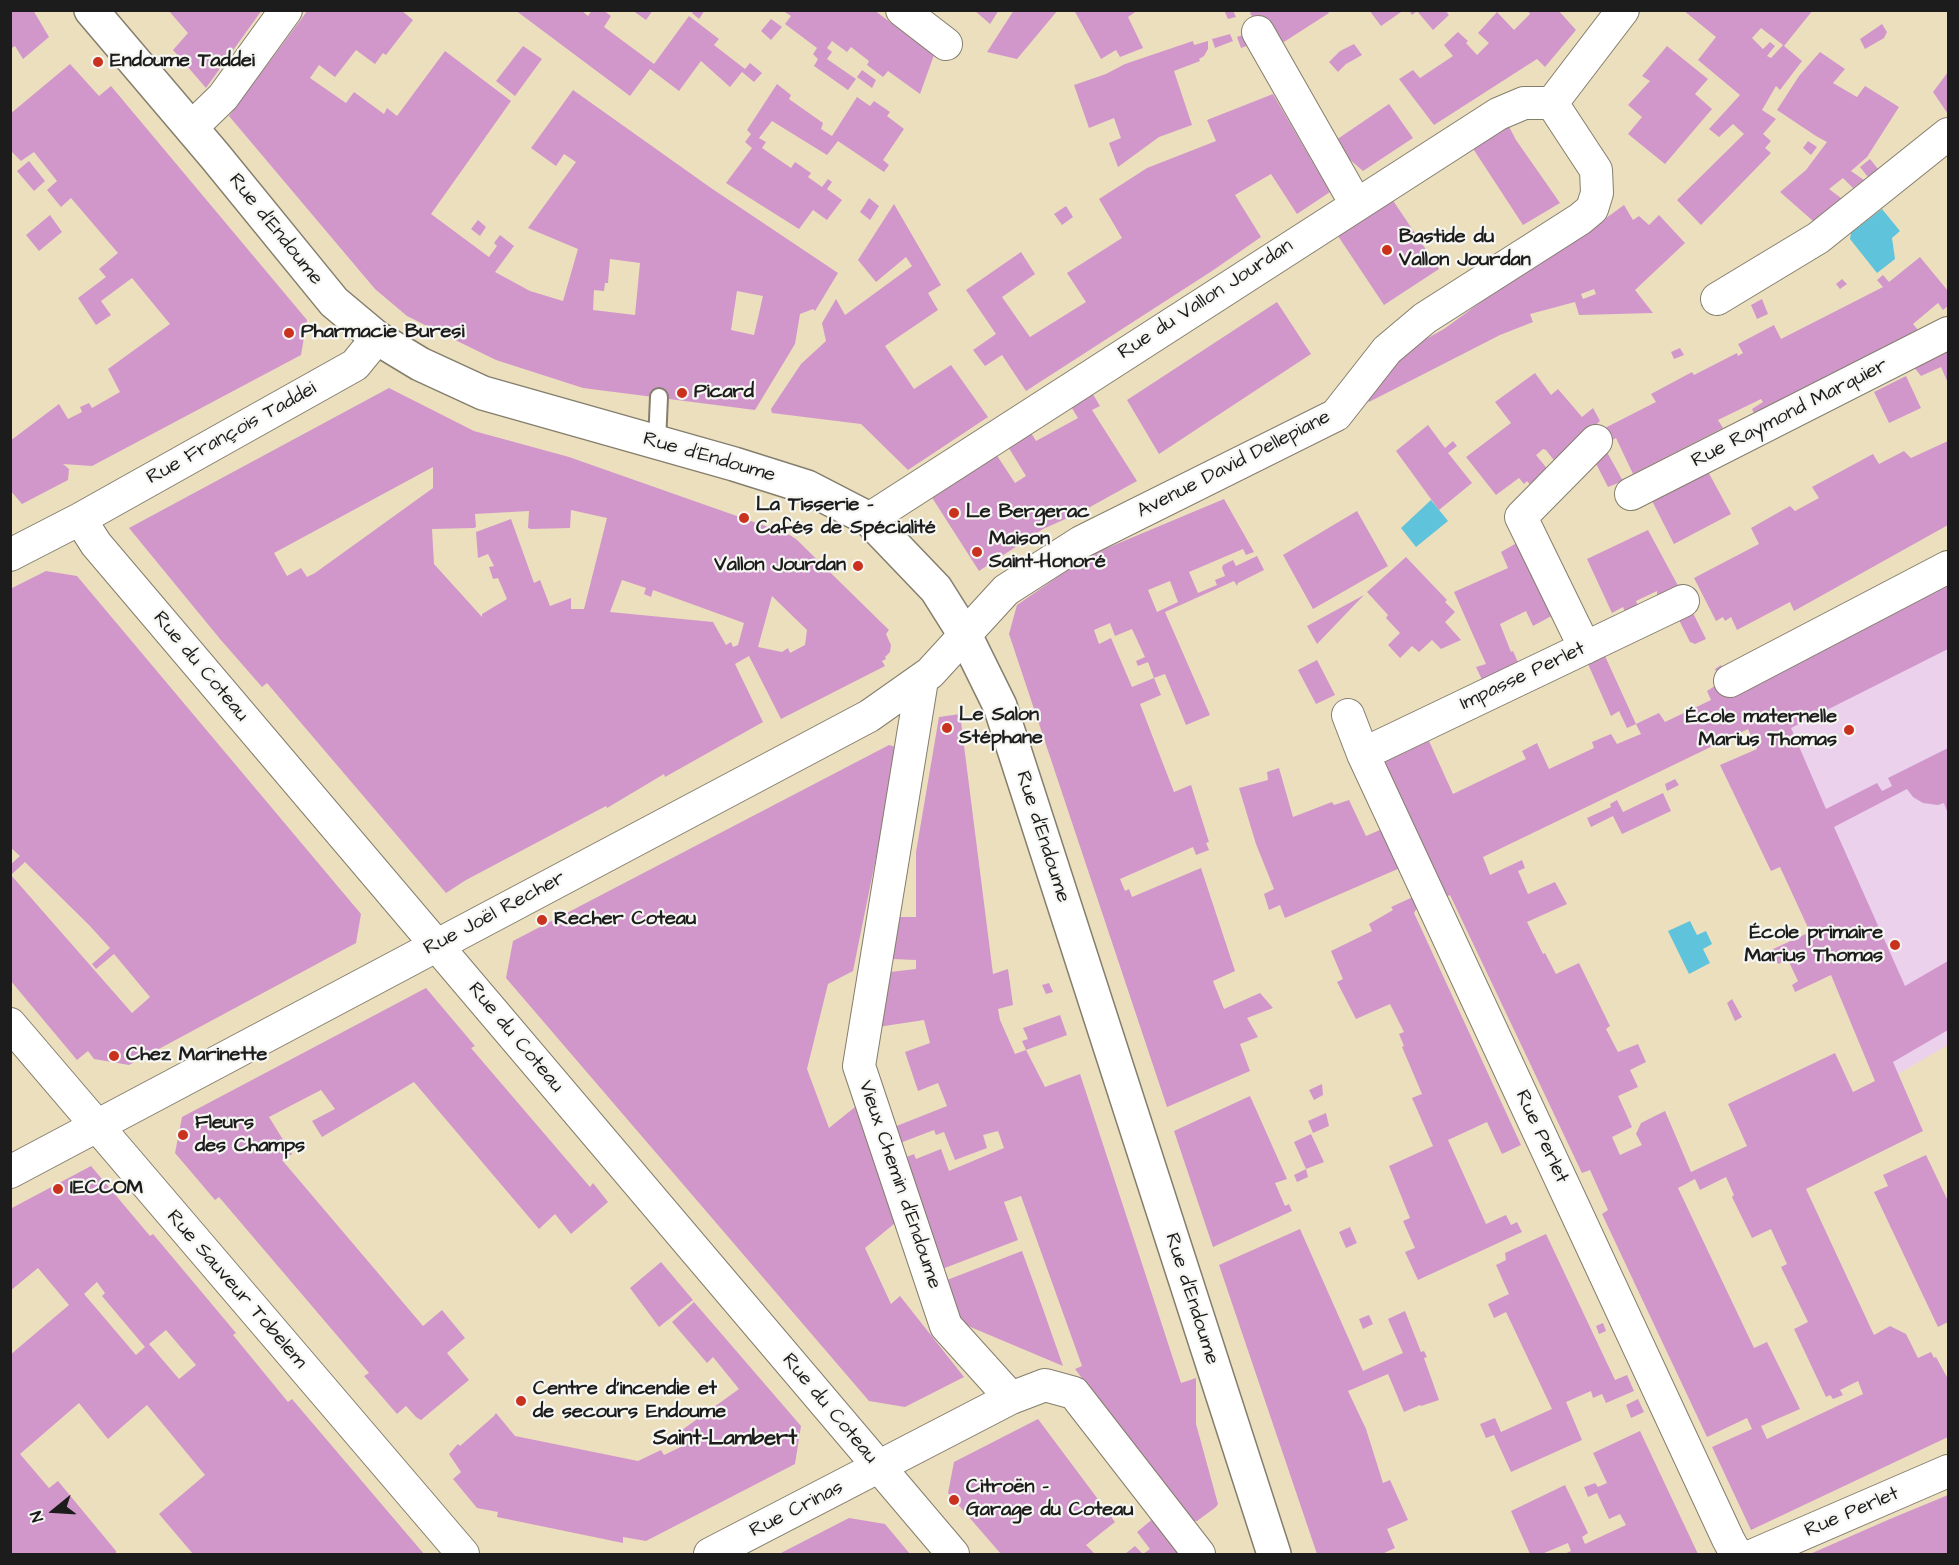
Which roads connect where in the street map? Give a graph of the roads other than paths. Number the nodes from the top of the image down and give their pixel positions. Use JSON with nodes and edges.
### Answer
{"nodes":[{"id":1,"x":91,"y":10,"type":"edge"},
{"id":2,"x":286,"y":10,"type":"edge"},
{"id":3,"x":902,"y":10,"type":"edge"},
{"id":4,"x":1623,"y":10,"type":"edge"},
{"id":5,"x":1258,"y":32,"type":"dead end"},
{"id":6,"x":946,"y":44,"type":"dead end"},
{"id":7,"x":1552,"y":103,"type":"junction"},
{"id":8,"x":191,"y":128,"type":"junction"},
{"id":9,"x":1948,"y":134,"type":"edge"},
{"id":10,"x":1356,"y":204,"type":"junction"},
{"id":11,"x":1717,"y":299,"type":"dead end"},
{"id":12,"x":1948,"y":333,"type":"edge"},
{"id":13,"x":376,"y":338,"type":"junction"},
{"id":14,"x":659,"y":398,"type":"dead end"},
{"id":15,"x":1596,"y":441,"type":"dead end"},
{"id":16,"x":657,"y":442,"type":"junction"},
{"id":17,"x":1632,"y":494,"type":"dead end"},
{"id":18,"x":80,"y":519,"type":"junction"},
{"id":19,"x":869,"y":519,"type":"junction"},
{"id":20,"x":10,"y":555,"type":"edge"},
{"id":21,"x":1948,"y":567,"type":"edge"},
{"id":22,"x":1683,"y":601,"type":"dead end"},
{"id":23,"x":964,"y":635,"type":"junction"},
{"id":24,"x":1586,"y":648,"type":"junction"},
{"id":25,"x":922,"y":680,"type":"junction"},
{"id":26,"x":1730,"y":681,"type":"dead end"},
{"id":27,"x":1348,"y":714,"type":"dead end"},
{"id":28,"x":1363,"y":754,"type":"junction"},
{"id":29,"x":436,"y":945,"type":"junction"},
{"id":30,"x":10,"y":1024,"type":"edge"},
{"id":31,"x":96,"y":1126,"type":"junction"},
{"id":32,"x":10,"y":1172,"type":"edge"},
{"id":33,"x":1011,"y":1398,"type":"junction"},
{"id":34,"x":878,"y":1467,"type":"junction"},
{"id":35,"x":1948,"y":1471,"type":"edge"},
{"id":36,"x":463,"y":1554,"type":"edge"},
{"id":37,"x":710,"y":1554,"type":"edge"},
{"id":38,"x":953,"y":1554,"type":"edge"},
{"id":39,"x":1199,"y":1554,"type":"edge"},
{"id":40,"x":1274,"y":1554,"type":"edge"},
{"id":41,"x":1740,"y":1554,"type":"edge"},
{"id":42,"x":1756,"y":1554,"type":"edge"}],
"edges":[{"from":1,"to":8,"type":"street","name":"Rue d'Endoume"},
{"from":2,"to":8,"type":"street"},
{"from":3,"to":6,"type":"street"},
{"from":4,"to":7,"type":"street"},
{"from":5,"to":10,"type":"street"},
{"from":7,"to":10,"type":"street","name":"Rue du Vallon Jourdan"},
{"from":7,"to":23,"type":"street","name":"Avenue David Dellepiane"},
{"from":8,"to":13,"type":"street","name":"Rue d'Endoume"},
{"from":9,"to":11,"type":"street"},
{"from":10,"to":19,"type":"street","name":"Rue du Vallon Jourdan"},
{"from":12,"to":17,"type":"street","name":"Rue Raymond Marquier"},
{"from":13,"to":16,"type":"street","name":"Rue d'Endoume"},
{"from":13,"to":18,"type":"street","name":"Rue François Taddei"},
{"from":14,"to":16,"type":"lane"},
{"from":15,"to":24,"type":"street"},
{"from":16,"to":19,"type":"street","name":"Rue d'Endoume"},
{"from":18,"to":20,"type":"street","name":"Rue François Taddei"},
{"from":18,"to":29,"type":"street","name":"Rue du Coteau"},
{"from":19,"to":23,"type":"street","name":"Rue d'Endoume"},
{"from":21,"to":26,"type":"street"},
{"from":22,"to":24,"type":"street","name":"Impasse Perlet"},
{"from":23,"to":25,"type":"street","name":"Rue Joël Recher"},
{"from":23,"to":40,"type":"street","name":"Rue d'Endoume"},
{"from":24,"to":28,"type":"street","name":"Impasse Perlet"},
{"from":25,"to":29,"type":"street","name":"Rue Joël Recher"},
{"from":25,"to":33,"type":"street","name":"Vieux Chemin d'Endoume"},
{"from":27,"to":28,"type":"street","name":"Rue Perlet"},
{"from":28,"to":41,"type":"street","name":"Rue Perlet"},
{"from":29,"to":31,"type":"street","name":"Rue Joël Recher"},
{"from":29,"to":34,"type":"street","name":"Rue du Coteau"},
{"from":30,"to":31,"type":"street","name":"Rue Sauveur Tobelem"},
{"from":31,"to":32,"type":"street","name":"Rue Joël Recher"},
{"from":31,"to":36,"type":"street","name":"Rue Sauveur Tobelem"},
{"from":33,"to":34,"type":"street","name":"Rue Crinas"},
{"from":33,"to":39,"type":"street"},
{"from":34,"to":37,"type":"street","name":"Rue Crinas"},
{"from":34,"to":38,"type":"street","name":"Rue du Coteau"},
{"from":35,"to":42,"type":"street","name":"Rue Perlet"}]}
